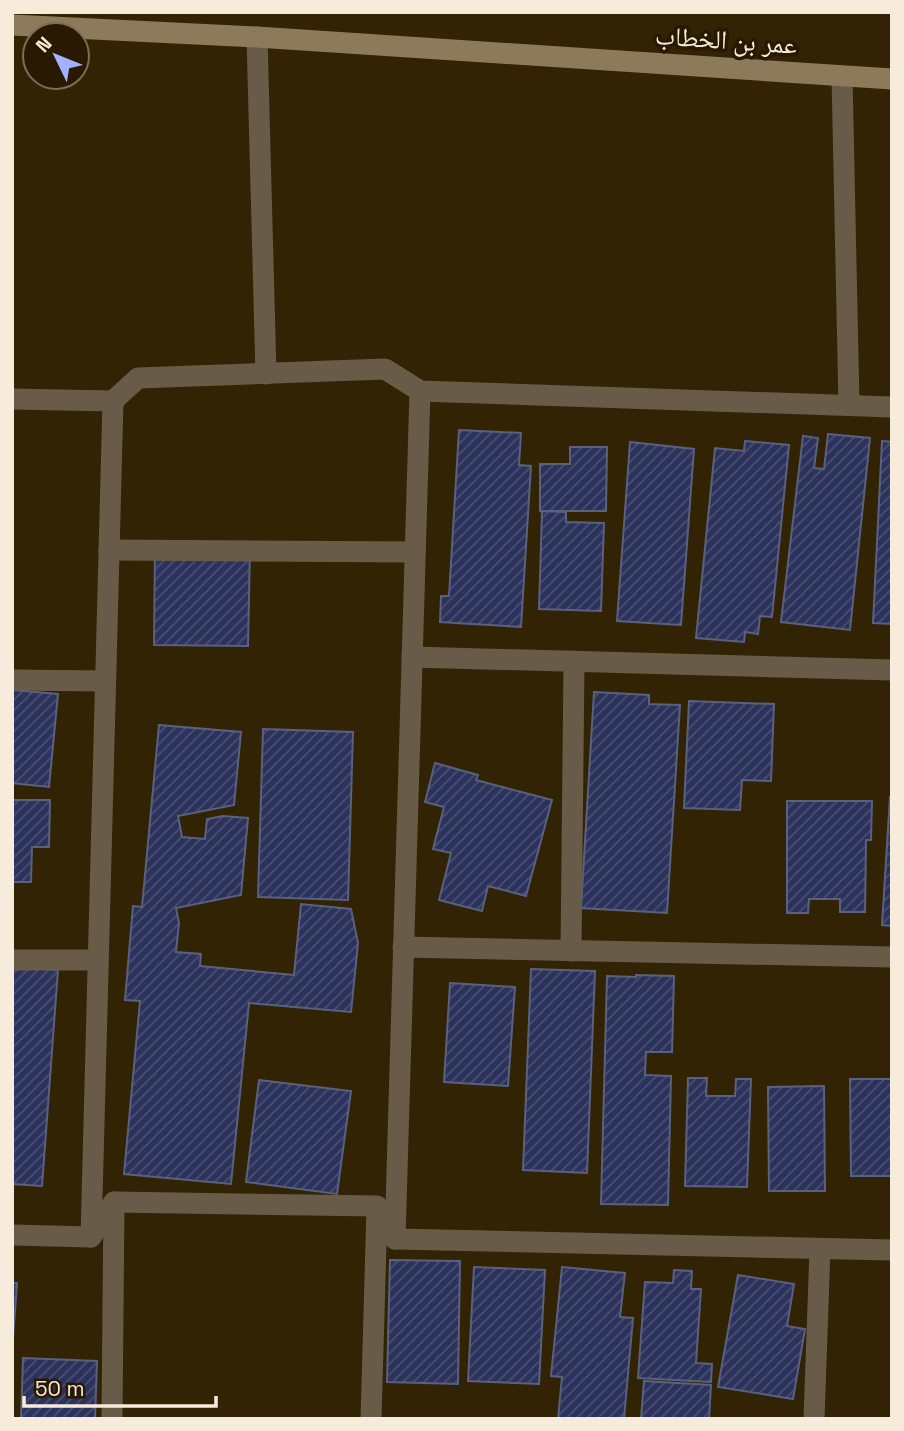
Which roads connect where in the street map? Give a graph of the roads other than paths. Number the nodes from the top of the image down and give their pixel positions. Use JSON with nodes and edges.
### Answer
{"nodes":[{"id":1,"x":12,"y":25,"type":"edge"},
{"id":2,"x":257,"y":37,"type":"junction"},
{"id":3,"x":842,"y":76,"type":"junction"},
{"id":4,"x":892,"y":79,"type":"edge"},
{"id":5,"x":266,"y":374,"type":"junction"},
{"id":6,"x":420,"y":391,"type":"junction"},
{"id":7,"x":12,"y":399,"type":"edge"},
{"id":8,"x":113,"y":401,"type":"junction"},
{"id":9,"x":849,"y":405,"type":"junction"},
{"id":10,"x":892,"y":407,"type":"edge"},
{"id":11,"x":109,"y":550,"type":"junction"},
{"id":12,"x":415,"y":552,"type":"junction"},
{"id":13,"x":412,"y":657,"type":"junction"},
{"id":14,"x":574,"y":661,"type":"junction"},
{"id":15,"x":892,"y":670,"type":"edge"},
{"id":16,"x":12,"y":680,"type":"edge"},
{"id":17,"x":105,"y":681,"type":"junction"},
{"id":18,"x":403,"y":947,"type":"junction"},
{"id":19,"x":571,"y":951,"type":"junction"},
{"id":20,"x":892,"y":957,"type":"edge"},
{"id":21,"x":12,"y":960,"type":"edge"},
{"id":22,"x":98,"y":960,"type":"junction"},
{"id":23,"x":114,"y":1202,"type":"junction"},
{"id":24,"x":377,"y":1206,"type":"junction"},
{"id":25,"x":12,"y":1235,"type":"edge"},
{"id":26,"x":91,"y":1237,"type":"junction"},
{"id":27,"x":395,"y":1239,"type":"junction"},
{"id":28,"x":820,"y":1249,"type":"junction"},
{"id":29,"x":892,"y":1250,"type":"edge"},
{"id":30,"x":112,"y":1419,"type":"edge"},
{"id":31,"x":371,"y":1419,"type":"edge"},
{"id":32,"x":814,"y":1419,"type":"edge"}],
"edges":[{"from":1,"to":2,"type":"street","name":"عمر بن الخطاب"},
{"from":2,"to":3,"type":"street","name":"عمر بن الخطاب"},
{"from":2,"to":5,"type":"street"},
{"from":3,"to":4,"type":"street","name":"عمر بن الخطاب"},
{"from":3,"to":9,"type":"street"},
{"from":5,"to":6,"type":"street"},
{"from":5,"to":8,"type":"street"},
{"from":6,"to":9,"type":"street"},
{"from":6,"to":12,"type":"street"},
{"from":7,"to":8,"type":"street"},
{"from":8,"to":11,"type":"street"},
{"from":9,"to":10,"type":"street"},
{"from":11,"to":12,"type":"street"},
{"from":11,"to":17,"type":"street"},
{"from":12,"to":13,"type":"street"},
{"from":13,"to":14,"type":"street"},
{"from":13,"to":18,"type":"street"},
{"from":14,"to":15,"type":"street"},
{"from":14,"to":19,"type":"street"},
{"from":16,"to":17,"type":"street"},
{"from":17,"to":22,"type":"street"},
{"from":18,"to":19,"type":"street"},
{"from":18,"to":27,"type":"street"},
{"from":19,"to":20,"type":"street"},
{"from":21,"to":22,"type":"street"},
{"from":22,"to":26,"type":"street"},
{"from":23,"to":24,"type":"street"},
{"from":23,"to":26,"type":"street"},
{"from":23,"to":30,"type":"street"},
{"from":24,"to":27,"type":"street"},
{"from":24,"to":31,"type":"street"},
{"from":25,"to":26,"type":"street"},
{"from":27,"to":28,"type":"street"},
{"from":28,"to":29,"type":"street"},
{"from":28,"to":32,"type":"street"}]}
